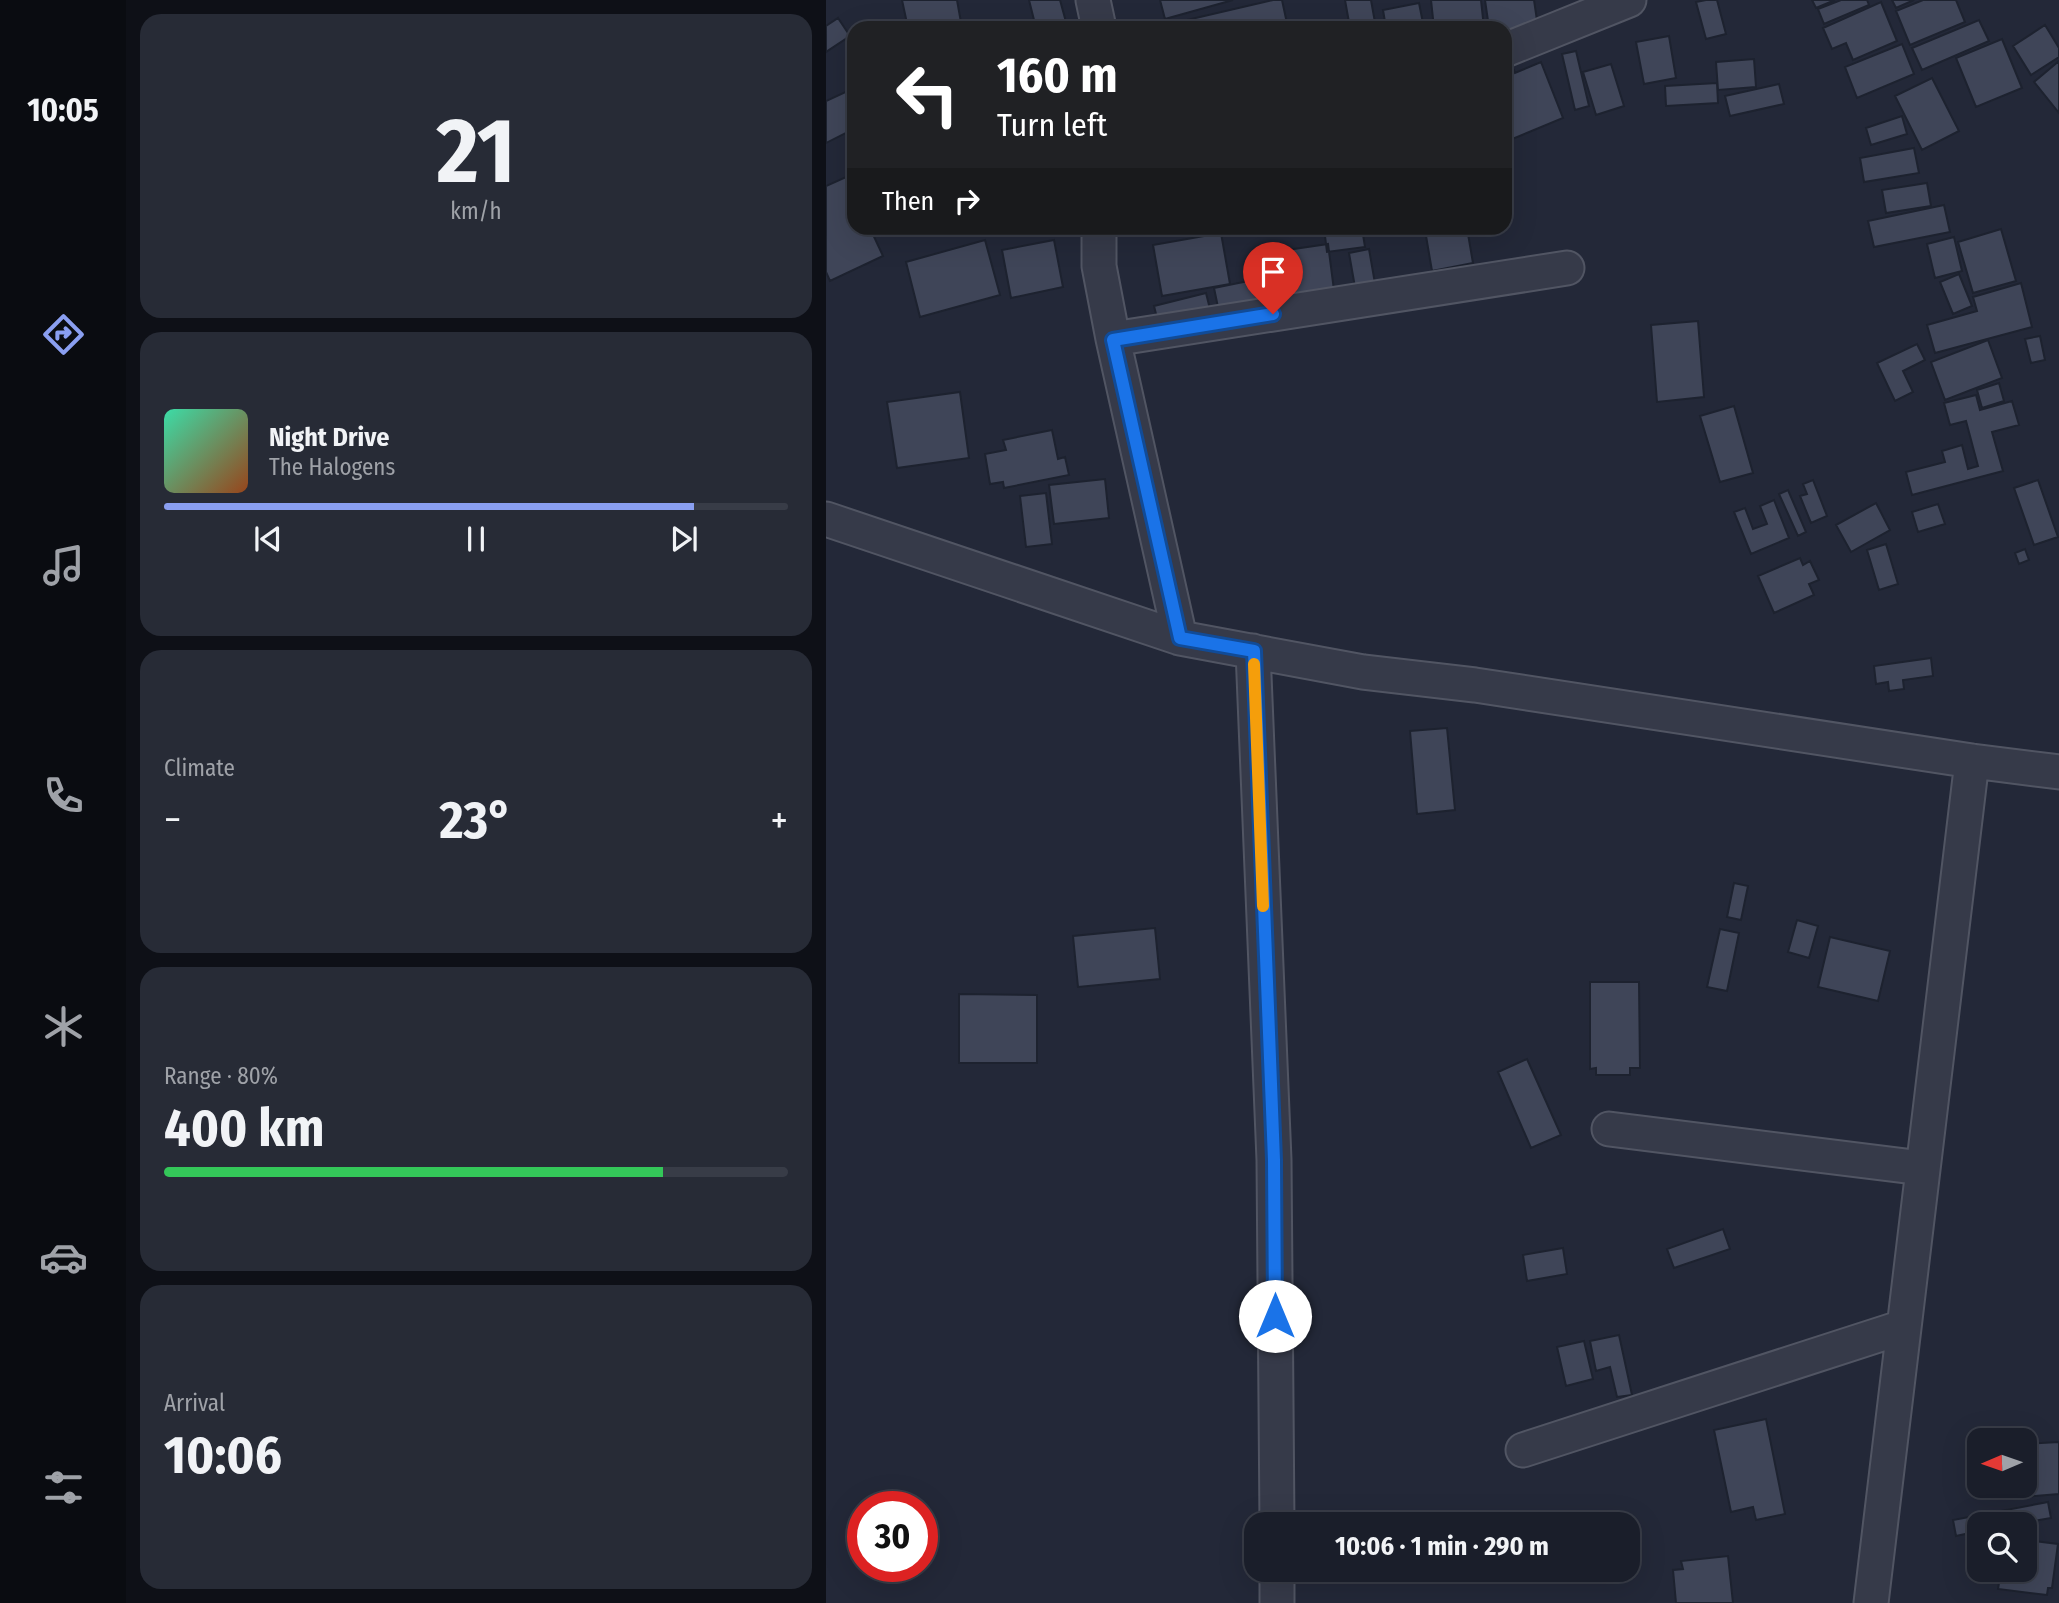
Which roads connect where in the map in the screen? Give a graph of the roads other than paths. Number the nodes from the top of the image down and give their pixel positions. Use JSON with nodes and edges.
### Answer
{"nodes":[{"id":1,"x":1093,"y":0,"type":"edge"},
{"id":2,"x":1629,"y":0,"type":"edge"},
{"id":3,"x":1098,"y":21,"type":"edge"},
{"id":4,"x":1512,"y":47,"type":"edge"},
{"id":5,"x":1099,"y":235,"type":"edge"},
{"id":6,"x":1567,"y":268,"type":"dead end"},
{"id":7,"x":1113,"y":340,"type":"junction"},
{"id":8,"x":826,"y":519,"type":"edge"},
{"id":9,"x":1180,"y":638,"type":"junction"},
{"id":10,"x":1254,"y":651,"type":"junction"},
{"id":11,"x":1972,"y":761,"type":"junction"},
{"id":12,"x":2059,"y":772,"type":"edge"},
{"id":13,"x":1609,"y":1129,"type":"dead end"},
{"id":14,"x":1922,"y":1168,"type":"junction"},
{"id":15,"x":1903,"y":1327,"type":"junction"},
{"id":16,"x":1523,"y":1450,"type":"dead end"},
{"id":17,"x":1277,"y":1512,"type":"edge"},
{"id":18,"x":1277,"y":1582,"type":"edge"},
{"id":19,"x":1277,"y":1603,"type":"edge"},
{"id":20,"x":1871,"y":1603,"type":"edge"}],
"edges":[{"from":1,"to":3,"type":"street"},
{"from":2,"to":4,"type":"street"},
{"from":5,"to":7,"type":"street"},
{"from":6,"to":7,"type":"street"},
{"from":7,"to":9,"type":"street"},
{"from":8,"to":9,"type":"street"},
{"from":9,"to":10,"type":"street"},
{"from":10,"to":11,"type":"street"},
{"from":10,"to":17,"type":"street"},
{"from":11,"to":12,"type":"street"},
{"from":11,"to":14,"type":"street"},
{"from":13,"to":14,"type":"street"},
{"from":14,"to":15,"type":"street"},
{"from":15,"to":16,"type":"street"},
{"from":15,"to":20,"type":"street"},
{"from":18,"to":19,"type":"street"}]}
